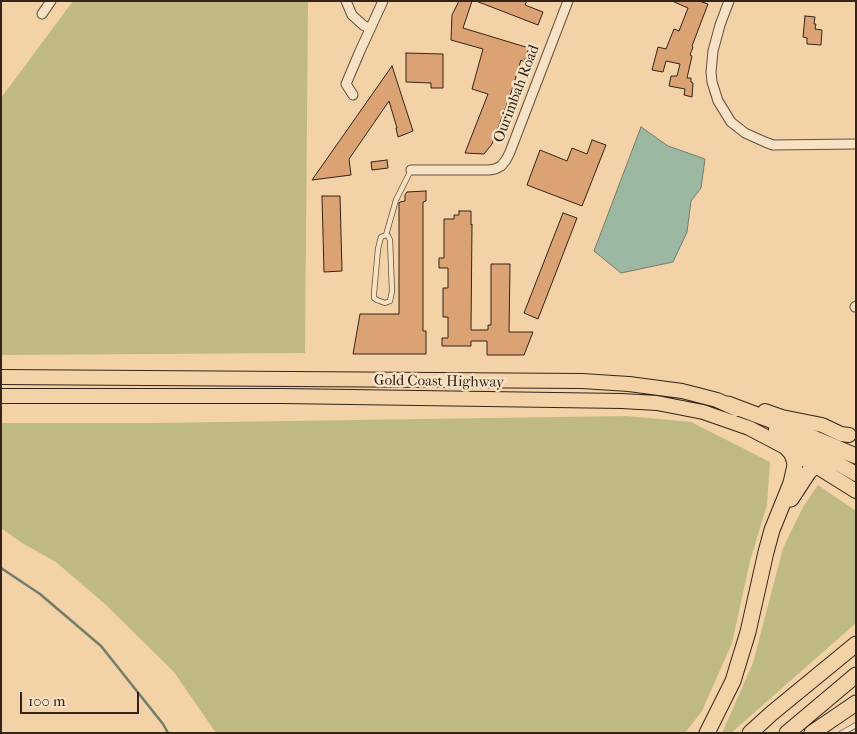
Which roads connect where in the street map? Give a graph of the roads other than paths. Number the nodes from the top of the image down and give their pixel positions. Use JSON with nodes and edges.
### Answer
{"nodes":[{"id":1,"x":51,"y":1,"type":"edge"},
{"id":2,"x":346,"y":1,"type":"edge"},
{"id":3,"x":383,"y":1,"type":"edge"},
{"id":4,"x":568,"y":1,"type":"edge"},
{"id":5,"x":729,"y":1,"type":"edge"},
{"id":6,"x":42,"y":14,"type":"dead end"},
{"id":7,"x":370,"y":29,"type":"junction"},
{"id":8,"x":353,"y":95,"type":"dead end"},
{"id":9,"x":856,"y":144,"type":"edge"},
{"id":10,"x":411,"y":170,"type":"joint"},
{"id":11,"x":386,"y":236,"type":"junction"},
{"id":12,"x":1,"y":377,"type":"edge"},
{"id":13,"x":1,"y":396,"type":"edge"},
{"id":14,"x":728,"y":404,"type":"junction"},
{"id":15,"x":849,"y":435,"type":"dead end"},
{"id":16,"x":787,"y":448,"type":"junction"},
{"id":17,"x":856,"y":456,"type":"edge"},
{"id":18,"x":815,"y":465,"type":"junction"},
{"id":19,"x":856,"y":474,"type":"edge"},
{"id":20,"x":856,"y":491,"type":"edge"},
{"id":21,"x":772,"y":530,"type":"junction"},
{"id":22,"x":856,"y":644,"type":"edge"},
{"id":23,"x":856,"y":674,"type":"edge"},
{"id":24,"x":856,"y":703,"type":"edge"},
{"id":25,"x":856,"y":726,"type":"edge"},
{"id":26,"x":707,"y":733,"type":"edge"},
{"id":27,"x":750,"y":733,"type":"edge"},
{"id":28,"x":787,"y":733,"type":"edge"},
{"id":29,"x":812,"y":733,"type":"edge"},
{"id":30,"x":842,"y":733,"type":"edge"}],
"edges":[{"from":1,"to":6,"type":"street"},
{"from":2,"to":7,"type":"street"},
{"from":3,"to":7,"type":"street"},
{"from":4,"to":10,"type":"street","name":"Ourimbah Road"},
{"from":5,"to":9,"type":"street"},
{"from":7,"to":8,"type":"street"},
{"from":10,"to":11,"type":"lane"},
{"from":11,"to":11,"type":"lane"},
{"from":12,"to":14,"type":"highway","name":"Gold Coast Highway"},
{"from":13,"to":16,"type":"highway","name":"Gold Coast Highway"},
{"from":14,"to":15,"type":"highway"},
{"from":14,"to":17,"type":"highway"},
{"from":14,"to":19,"type":"highway","name":"Gold Coast Highway"},
{"from":16,"to":18,"type":"highway","name":"Gold Coast Highway"},
{"from":16,"to":21,"type":"highway"},
{"from":18,"to":20,"type":"highway","name":"Gold Coast Highway"},
{"from":18,"to":21,"type":"highway"},
{"from":21,"to":26,"type":"highway"},
{"from":22,"to":27,"type":"highway"},
{"from":23,"to":28,"type":"highway"},
{"from":24,"to":29,"type":"highway"},
{"from":25,"to":30,"type":"lane"}]}
